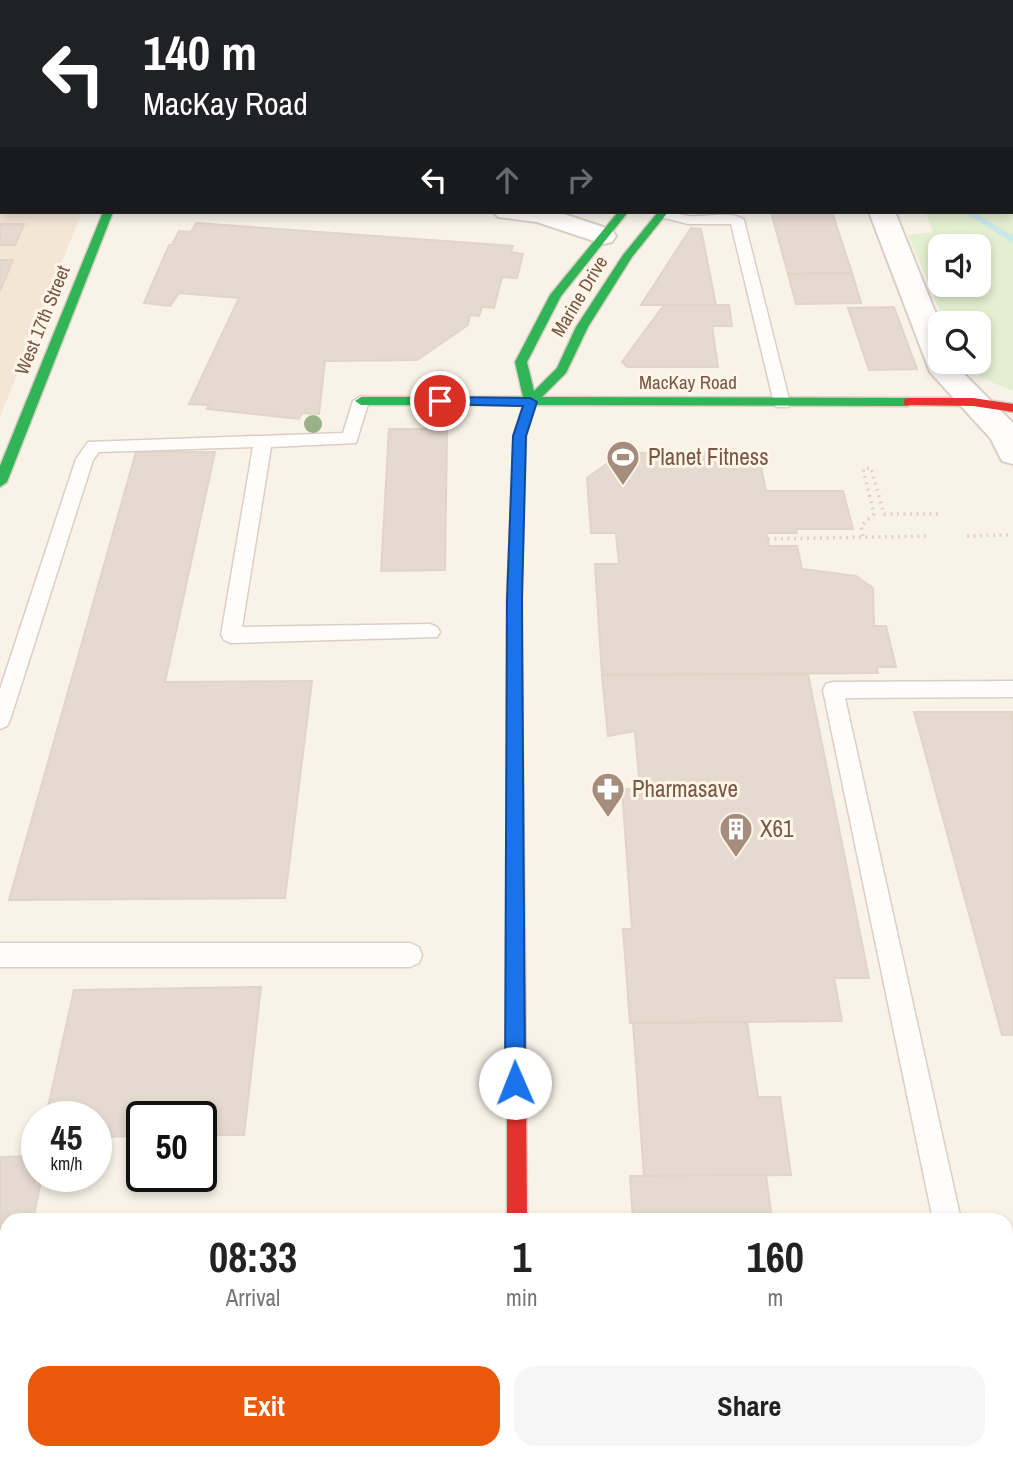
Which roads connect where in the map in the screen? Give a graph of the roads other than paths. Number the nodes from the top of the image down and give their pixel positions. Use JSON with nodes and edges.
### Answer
{"nodes":[{"id":1,"x":107,"y":214,"type":"edge"},
{"id":2,"x":540,"y":214,"type":"edge"},
{"id":3,"x":621,"y":214,"type":"edge"},
{"id":4,"x":661,"y":214,"type":"edge"},
{"id":5,"x":669,"y":214,"type":"edge"},
{"id":6,"x":883,"y":214,"type":"edge"},
{"id":7,"x":603,"y":236,"type":"junction"},
{"id":8,"x":928,"y":329,"type":"edge"},
{"id":9,"x":947,"y":374,"type":"edge"},
{"id":10,"x":361,"y":401,"type":"joint"},
{"id":11,"x":530,"y":402,"type":"junction"},
{"id":12,"x":973,"y":402,"type":"junction"},
{"id":13,"x":782,"y":403,"type":"junction"},
{"id":14,"x":1013,"y":408,"type":"edge"},
{"id":15,"x":263,"y":441,"type":"junction"},
{"id":16,"x":1013,"y":453,"type":"edge"},
{"id":17,"x":0,"y":482,"type":"edge"},
{"id":18,"x":430,"y":632,"type":"dead end"},
{"id":19,"x":1013,"y":689,"type":"edge"},
{"id":20,"x":0,"y":720,"type":"edge"},
{"id":21,"x":0,"y":955,"type":"edge"},
{"id":22,"x":410,"y":955,"type":"dead end"},
{"id":23,"x":517,"y":1213,"type":"edge"},
{"id":24,"x":945,"y":1213,"type":"edge"}],
"edges":[{"from":1,"to":17,"type":"main road","name":"West 17th Street"},
{"from":2,"to":7,"type":"street"},
{"from":3,"to":7,"type":"main road","name":"Marine Drive"},
{"from":4,"to":11,"type":"main road","name":"Marine Drive"},
{"from":5,"to":13,"type":"lane"},
{"from":6,"to":8,"type":"street"},
{"from":7,"to":11,"type":"main road","name":"Marine Drive"},
{"from":9,"to":12,"type":"street"},
{"from":10,"to":11,"type":"main road","name":"MacKay Road"},
{"from":10,"to":15,"type":"lane"},
{"from":11,"to":13,"type":"main road","name":"MacKay Road"},
{"from":11,"to":23,"type":"main road","name":"Marine Drive"},
{"from":12,"to":13,"type":"main road","name":"MacKay Road"},
{"from":12,"to":14,"type":"main road","name":"MacKay Road"},
{"from":12,"to":16,"type":"street"},
{"from":15,"to":18,"type":"lane"},
{"from":15,"to":20,"type":"lane"},
{"from":19,"to":24,"type":"lane"},
{"from":21,"to":22,"type":"lane"}]}
